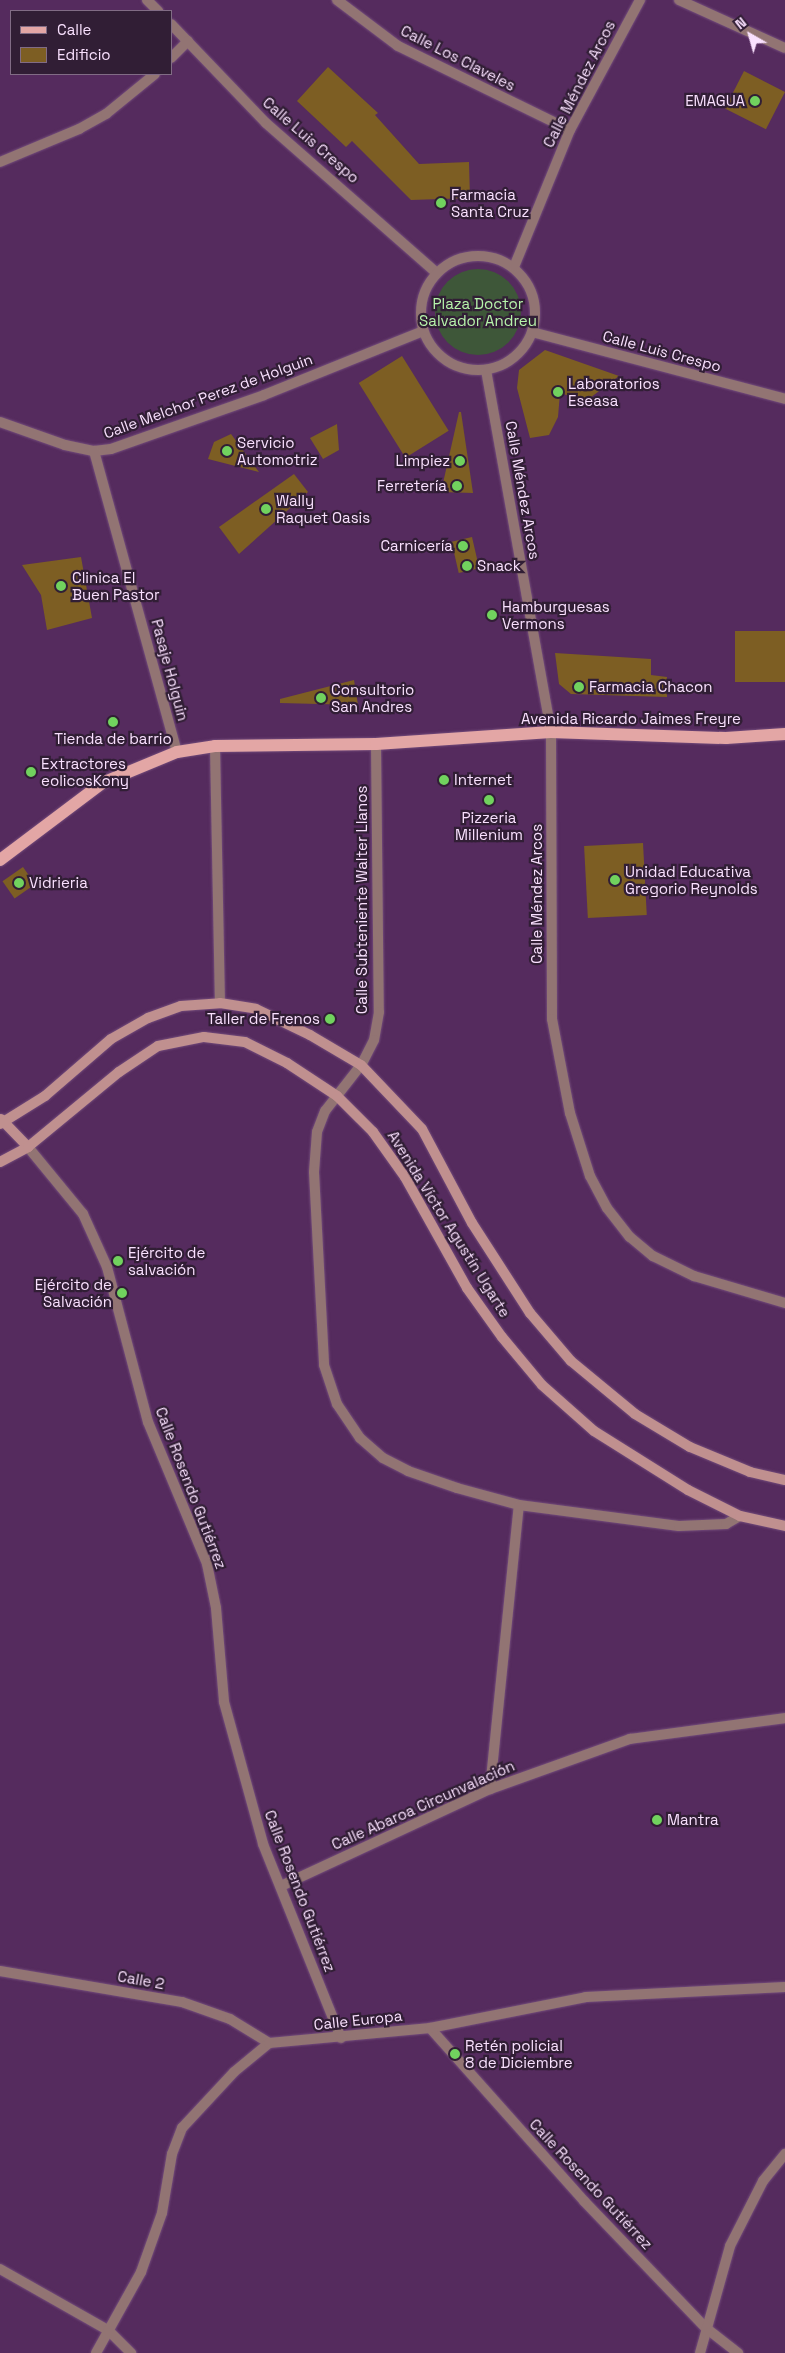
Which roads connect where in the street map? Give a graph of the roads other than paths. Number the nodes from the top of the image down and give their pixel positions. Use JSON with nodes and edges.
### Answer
{"nodes":[{"id":1,"x":147,"y":0,"type":"edge"},
{"id":2,"x":640,"y":0,"type":"edge"},
{"id":3,"x":679,"y":0,"type":"edge"},
{"id":4,"x":339,"y":1,"type":"edge"},
{"id":5,"x":157,"y":10,"type":"edge"},
{"id":6,"x":172,"y":25,"type":"edge"},
{"id":7,"x":188,"y":41,"type":"junction"},
{"id":8,"x":785,"y":48,"type":"edge"},
{"id":9,"x":172,"y":57,"type":"edge"},
{"id":10,"x":154,"y":75,"type":"edge"},
{"id":11,"x":570,"y":130,"type":"junction"},
{"id":12,"x":0,"y":162,"type":"edge"},
{"id":13,"x":514,"y":267,"type":"junction"},
{"id":14,"x":436,"y":273,"type":"junction"},
{"id":15,"x":423,"y":331,"type":"junction"},
{"id":16,"x":532,"y":332,"type":"junction"},
{"id":17,"x":486,"y":370,"type":"junction"},
{"id":18,"x":785,"y":399,"type":"edge"},
{"id":19,"x":0,"y":422,"type":"edge"},
{"id":20,"x":94,"y":451,"type":"junction"},
{"id":21,"x":551,"y":732,"type":"junction"},
{"id":22,"x":785,"y":734,"type":"edge"},
{"id":23,"x":376,"y":744,"type":"junction"},
{"id":24,"x":215,"y":746,"type":"junction"},
{"id":25,"x":176,"y":752,"type":"junction"},
{"id":26,"x":0,"y":860,"type":"edge"},
{"id":27,"x":220,"y":1003,"type":"junction"},
{"id":28,"x":361,"y":1066,"type":"junction"},
{"id":29,"x":337,"y":1096,"type":"junction"},
{"id":30,"x":1,"y":1122,"type":"edge"},
{"id":31,"x":28,"y":1147,"type":"junction"},
{"id":32,"x":0,"y":1162,"type":"edge"},
{"id":33,"x":785,"y":1303,"type":"edge"},
{"id":34,"x":785,"y":1480,"type":"edge"},
{"id":35,"x":519,"y":1505,"type":"junction"},
{"id":36,"x":740,"y":1516,"type":"junction"},
{"id":37,"x":785,"y":1526,"type":"edge"},
{"id":38,"x":785,"y":1718,"type":"edge"},
{"id":39,"x":490,"y":1789,"type":"junction"},
{"id":40,"x":281,"y":1886,"type":"junction"},
{"id":41,"x":0,"y":1971,"type":"edge"},
{"id":42,"x":785,"y":1986,"type":"edge"},
{"id":43,"x":430,"y":2028,"type":"junction"},
{"id":44,"x":341,"y":2038,"type":"junction"},
{"id":45,"x":268,"y":2043,"type":"junction"},
{"id":46,"x":785,"y":2154,"type":"edge"},
{"id":47,"x":0,"y":2269,"type":"edge"},
{"id":48,"x":706,"y":2328,"type":"junction"},
{"id":49,"x":108,"y":2330,"type":"junction"},
{"id":50,"x":96,"y":2353,"type":"edge"},
{"id":51,"x":131,"y":2353,"type":"edge"},
{"id":52,"x":700,"y":2353,"type":"edge"},
{"id":53,"x":738,"y":2353,"type":"edge"}],
"edges":[{"from":1,"to":5,"type":"street"},
{"from":2,"to":11,"type":"street","name":"Calle Méndez Arcos"},
{"from":3,"to":8,"type":"street"},
{"from":4,"to":11,"type":"street","name":"Calle Los Claveles"},
{"from":6,"to":7,"type":"street","name":"Calle Luis Crespo"},
{"from":7,"to":9,"type":"street"},
{"from":7,"to":14,"type":"street","name":"Calle Luis Crespo"},
{"from":10,"to":12,"type":"street"},
{"from":11,"to":13,"type":"street","name":"Calle Méndez Arcos"},
{"from":13,"to":14,"type":"street"},
{"from":13,"to":16,"type":"street"},
{"from":14,"to":15,"type":"street"},
{"from":15,"to":17,"type":"street"},
{"from":15,"to":20,"type":"street","name":"Calle Melchor Perez de Holguin"},
{"from":16,"to":17,"type":"street"},
{"from":16,"to":18,"type":"street","name":"Calle Luis Crespo"},
{"from":17,"to":21,"type":"street","name":"Calle Méndez Arcos"},
{"from":19,"to":20,"type":"street","name":"Calle Melchor Perez de Holguin"},
{"from":20,"to":25,"type":"street","name":"Pasaje Holguin"},
{"from":21,"to":22,"type":"main road","name":"Avenida Ricardo Jaimes Freyre"},
{"from":21,"to":23,"type":"main road","name":"Avenida Ricardo Jaimes Freyre"},
{"from":21,"to":33,"type":"street","name":"Calle Méndez Arcos"},
{"from":23,"to":24,"type":"main road","name":"Avenida Ricardo Jaimes Freyre"},
{"from":23,"to":28,"type":"street","name":"Calle Subteniente Walter Llanos"},
{"from":24,"to":25,"type":"main road","name":"Avenida Ricardo Jaimes Freyre"},
{"from":24,"to":27,"type":"street"},
{"from":25,"to":26,"type":"main road","name":"Avenida Ricardo Jaimes Freyre"},
{"from":27,"to":28,"type":"street","name":"Avenida Víctor Agustín Ugarte"},
{"from":27,"to":30,"type":"street","name":"Avenida Víctor Agustín Ugarte"},
{"from":28,"to":29,"type":"street","name":"Calle Subteniente Walter Llanos"},
{"from":28,"to":34,"type":"street","name":"Avenida Víctor Agustín Ugarte"},
{"from":29,"to":31,"type":"street","name":"Avenida Víctor Agustín Ugarte"},
{"from":29,"to":35,"type":"street","name":"Calle Subteniente Walter Llanos"},
{"from":29,"to":36,"type":"street","name":"Avenida Víctor Agustín Ugarte"},
{"from":30,"to":31,"type":"street","name":"Calle Rosendo Gutiérrez"},
{"from":31,"to":32,"type":"street","name":"Avenida Víctor Agustín Ugarte"},
{"from":31,"to":40,"type":"street","name":"Calle Rosendo Gutiérrez"},
{"from":35,"to":36,"type":"street","name":"Calle Subteniente Walter Llanos"},
{"from":35,"to":39,"type":"street"},
{"from":36,"to":37,"type":"street","name":"Avenida Víctor Agustín Ugarte"},
{"from":38,"to":39,"type":"street","name":"Calle Abaroa Circunvalación"},
{"from":39,"to":40,"type":"street","name":"Calle Abaroa Circunvalación"},
{"from":40,"to":44,"type":"street","name":"Calle Rosendo Gutiérrez"},
{"from":41,"to":45,"type":"street","name":"Calle 2"},
{"from":42,"to":43,"type":"street","name":"Calle Europa"},
{"from":43,"to":44,"type":"street","name":"Calle Europa"},
{"from":43,"to":48,"type":"street","name":"Calle Rosendo Gutiérrez"},
{"from":44,"to":45,"type":"street","name":"Calle Europa"},
{"from":45,"to":49,"type":"street"},
{"from":46,"to":48,"type":"street"},
{"from":47,"to":49,"type":"street"},
{"from":48,"to":52,"type":"street"},
{"from":48,"to":53,"type":"street","name":"Calle Rosendo Gutiérrez"},
{"from":49,"to":50,"type":"street"},
{"from":49,"to":51,"type":"street"}]}
